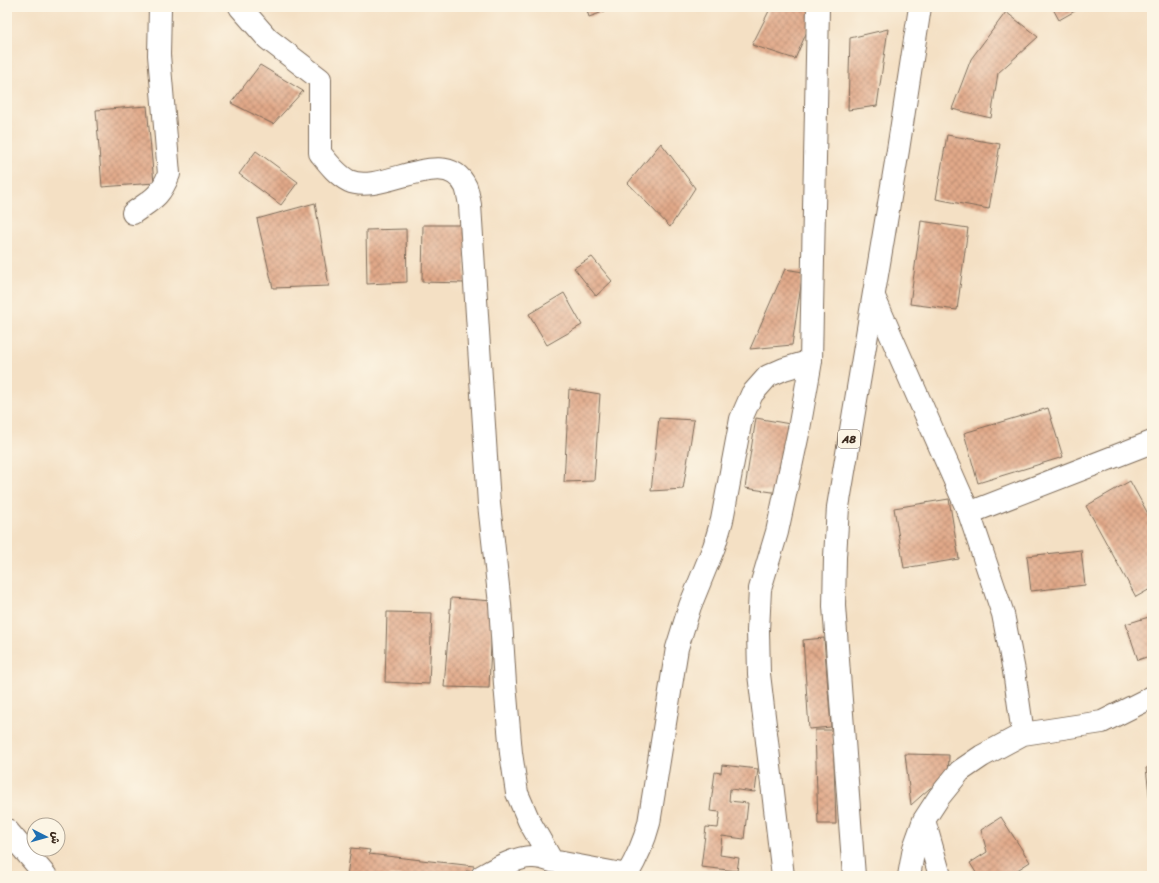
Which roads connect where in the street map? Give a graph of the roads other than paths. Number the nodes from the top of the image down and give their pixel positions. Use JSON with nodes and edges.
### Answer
{"nodes":[{"id":1,"x":160,"y":7,"type":"edge"},
{"id":2,"x":240,"y":7,"type":"edge"},
{"id":3,"x":818,"y":7,"type":"edge"},
{"id":4,"x":920,"y":7,"type":"edge"},
{"id":5,"x":133,"y":213,"type":"dead end"},
{"id":6,"x":874,"y":297,"type":"junction"},
{"id":7,"x":811,"y":361,"type":"junction"},
{"id":8,"x":1152,"y":442,"type":"edge"},
{"id":9,"x":969,"y":513,"type":"junction"},
{"id":10,"x":1152,"y":697,"type":"edge"},
{"id":11,"x":1023,"y":734,"type":"junction"},
{"id":12,"x":924,"y":820,"type":"junction"},
{"id":13,"x":7,"y":830,"type":"edge"},
{"id":14,"x":552,"y":861,"type":"junction"},
{"id":15,"x":46,"y":876,"type":"edge"},
{"id":16,"x":482,"y":876,"type":"edge"},
{"id":17,"x":627,"y":876,"type":"edge"},
{"id":18,"x":783,"y":876,"type":"edge"},
{"id":19,"x":854,"y":876,"type":"edge"},
{"id":20,"x":909,"y":876,"type":"edge"},
{"id":21,"x":940,"y":876,"type":"edge"}],
"edges":[{"from":1,"to":5,"type":"main road"},
{"from":2,"to":14,"type":"main road"},
{"from":3,"to":7,"type":"main road"},
{"from":4,"to":6,"type":"main road","number":"A8"},
{"from":6,"to":9,"type":"main road"},
{"from":6,"to":19,"type":"main road","number":"A8"},
{"from":7,"to":17,"type":"main road"},
{"from":7,"to":18,"type":"main road"},
{"from":8,"to":9,"type":"main road"},
{"from":9,"to":11,"type":"main road"},
{"from":10,"to":11,"type":"main road"},
{"from":11,"to":12,"type":"main road"},
{"from":12,"to":20,"type":"main road"},
{"from":12,"to":21,"type":"main road"},
{"from":13,"to":15,"type":"main road"},
{"from":14,"to":16,"type":"main road"},
{"from":14,"to":17,"type":"main road"}]}
